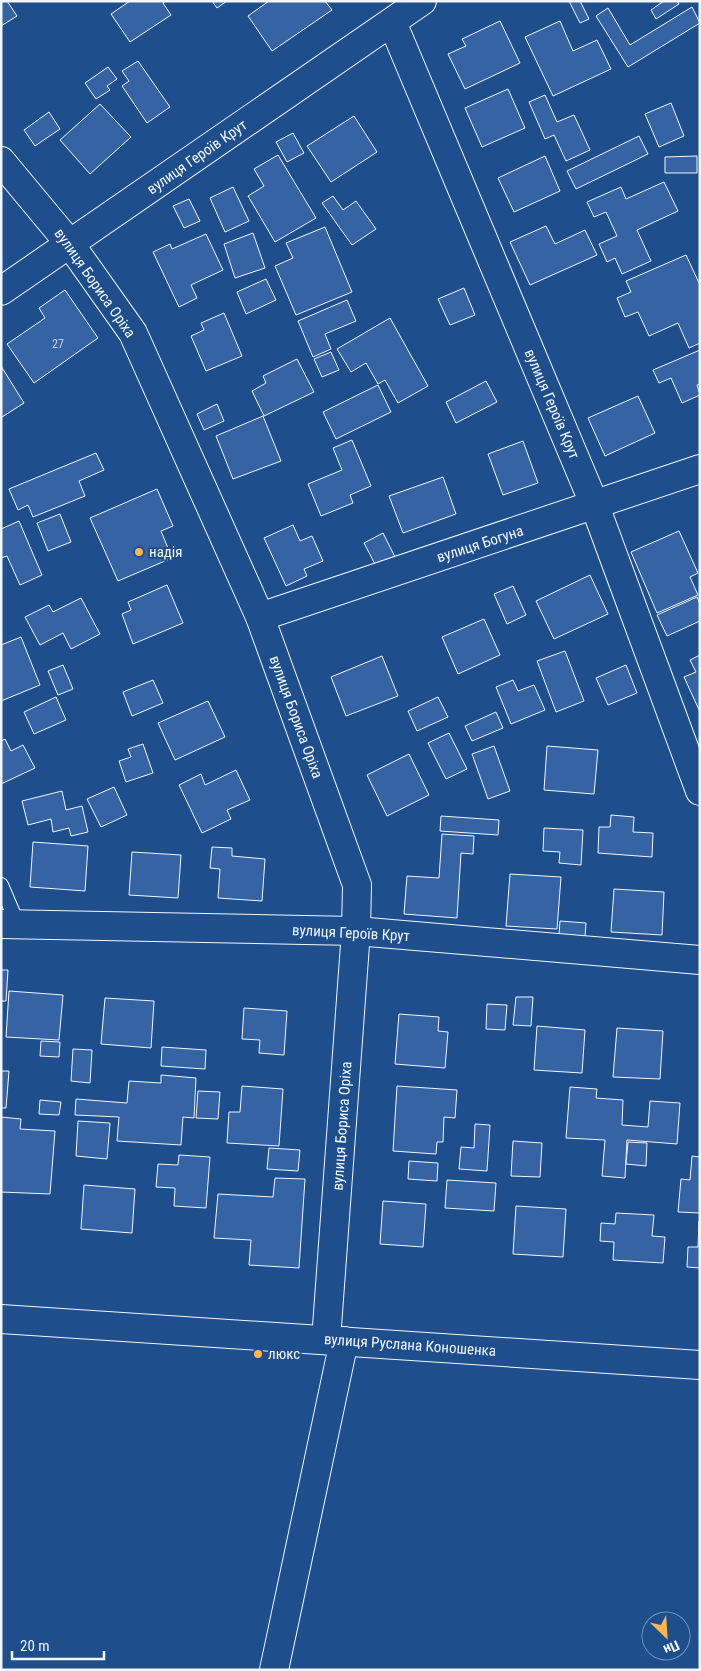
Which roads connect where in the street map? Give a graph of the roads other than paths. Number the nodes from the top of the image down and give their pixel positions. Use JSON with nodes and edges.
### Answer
{"nodes":[{"id":1,"x":422,"y":1,"type":"edge"},
{"id":2,"x":392,"y":22,"type":"junction"},
{"id":3,"x":1,"y":161,"type":"edge"},
{"id":4,"x":70,"y":244,"type":"junction"},
{"id":5,"x":1,"y":291,"type":"edge"},
{"id":6,"x":700,"y":470,"type":"edge"},
{"id":7,"x":595,"y":506,"type":"junction"},
{"id":8,"x":260,"y":617,"type":"junction"},
{"id":9,"x":700,"y":791,"type":"edge"},
{"id":10,"x":1,"y":885,"type":"edge"},
{"id":11,"x":10,"y":924,"type":"edge"},
{"id":12,"x":356,"y":932,"type":"junction"},
{"id":13,"x":700,"y":960,"type":"edge"},
{"id":14,"x":1,"y":1319,"type":"edge"},
{"id":15,"x":335,"y":1340,"type":"junction"},
{"id":16,"x":700,"y":1365,"type":"edge"},
{"id":17,"x":274,"y":1670,"type":"edge"}],
"edges":[{"from":1,"to":2,"type":"street","name":"вулиця Героїв Крут"},
{"from":2,"to":4,"type":"street","name":"вулиця Героїв Крут"},
{"from":2,"to":7,"type":"street","name":"вулиця Героїв Крут"},
{"from":3,"to":4,"type":"street","name":"вулиця Бориса Оріха"},
{"from":4,"to":5,"type":"street","name":"вулиця Героїв Крут"},
{"from":4,"to":8,"type":"street","name":"вулиця Бориса Оріха"},
{"from":6,"to":7,"type":"street","name":"вулиця Богуна"},
{"from":7,"to":8,"type":"street","name":"вулиця Богуна"},
{"from":7,"to":9,"type":"street","name":"вулиця Героїв Крут"},
{"from":8,"to":12,"type":"street","name":"вулиця Бориса Оріха"},
{"from":10,"to":11,"type":"lane"},
{"from":11,"to":12,"type":"street","name":"вулиця Героїв Крут"},
{"from":12,"to":13,"type":"street","name":"вулиця Героїв Крут"},
{"from":12,"to":15,"type":"street","name":"вулиця Бориса Оріха"},
{"from":14,"to":15,"type":"street","name":"вулиця Руслана Коношенка"},
{"from":15,"to":16,"type":"street","name":"вулиця Руслана Коношенка"},
{"from":15,"to":17,"type":"street","name":"вулиця Бориса Оріха"}]}
